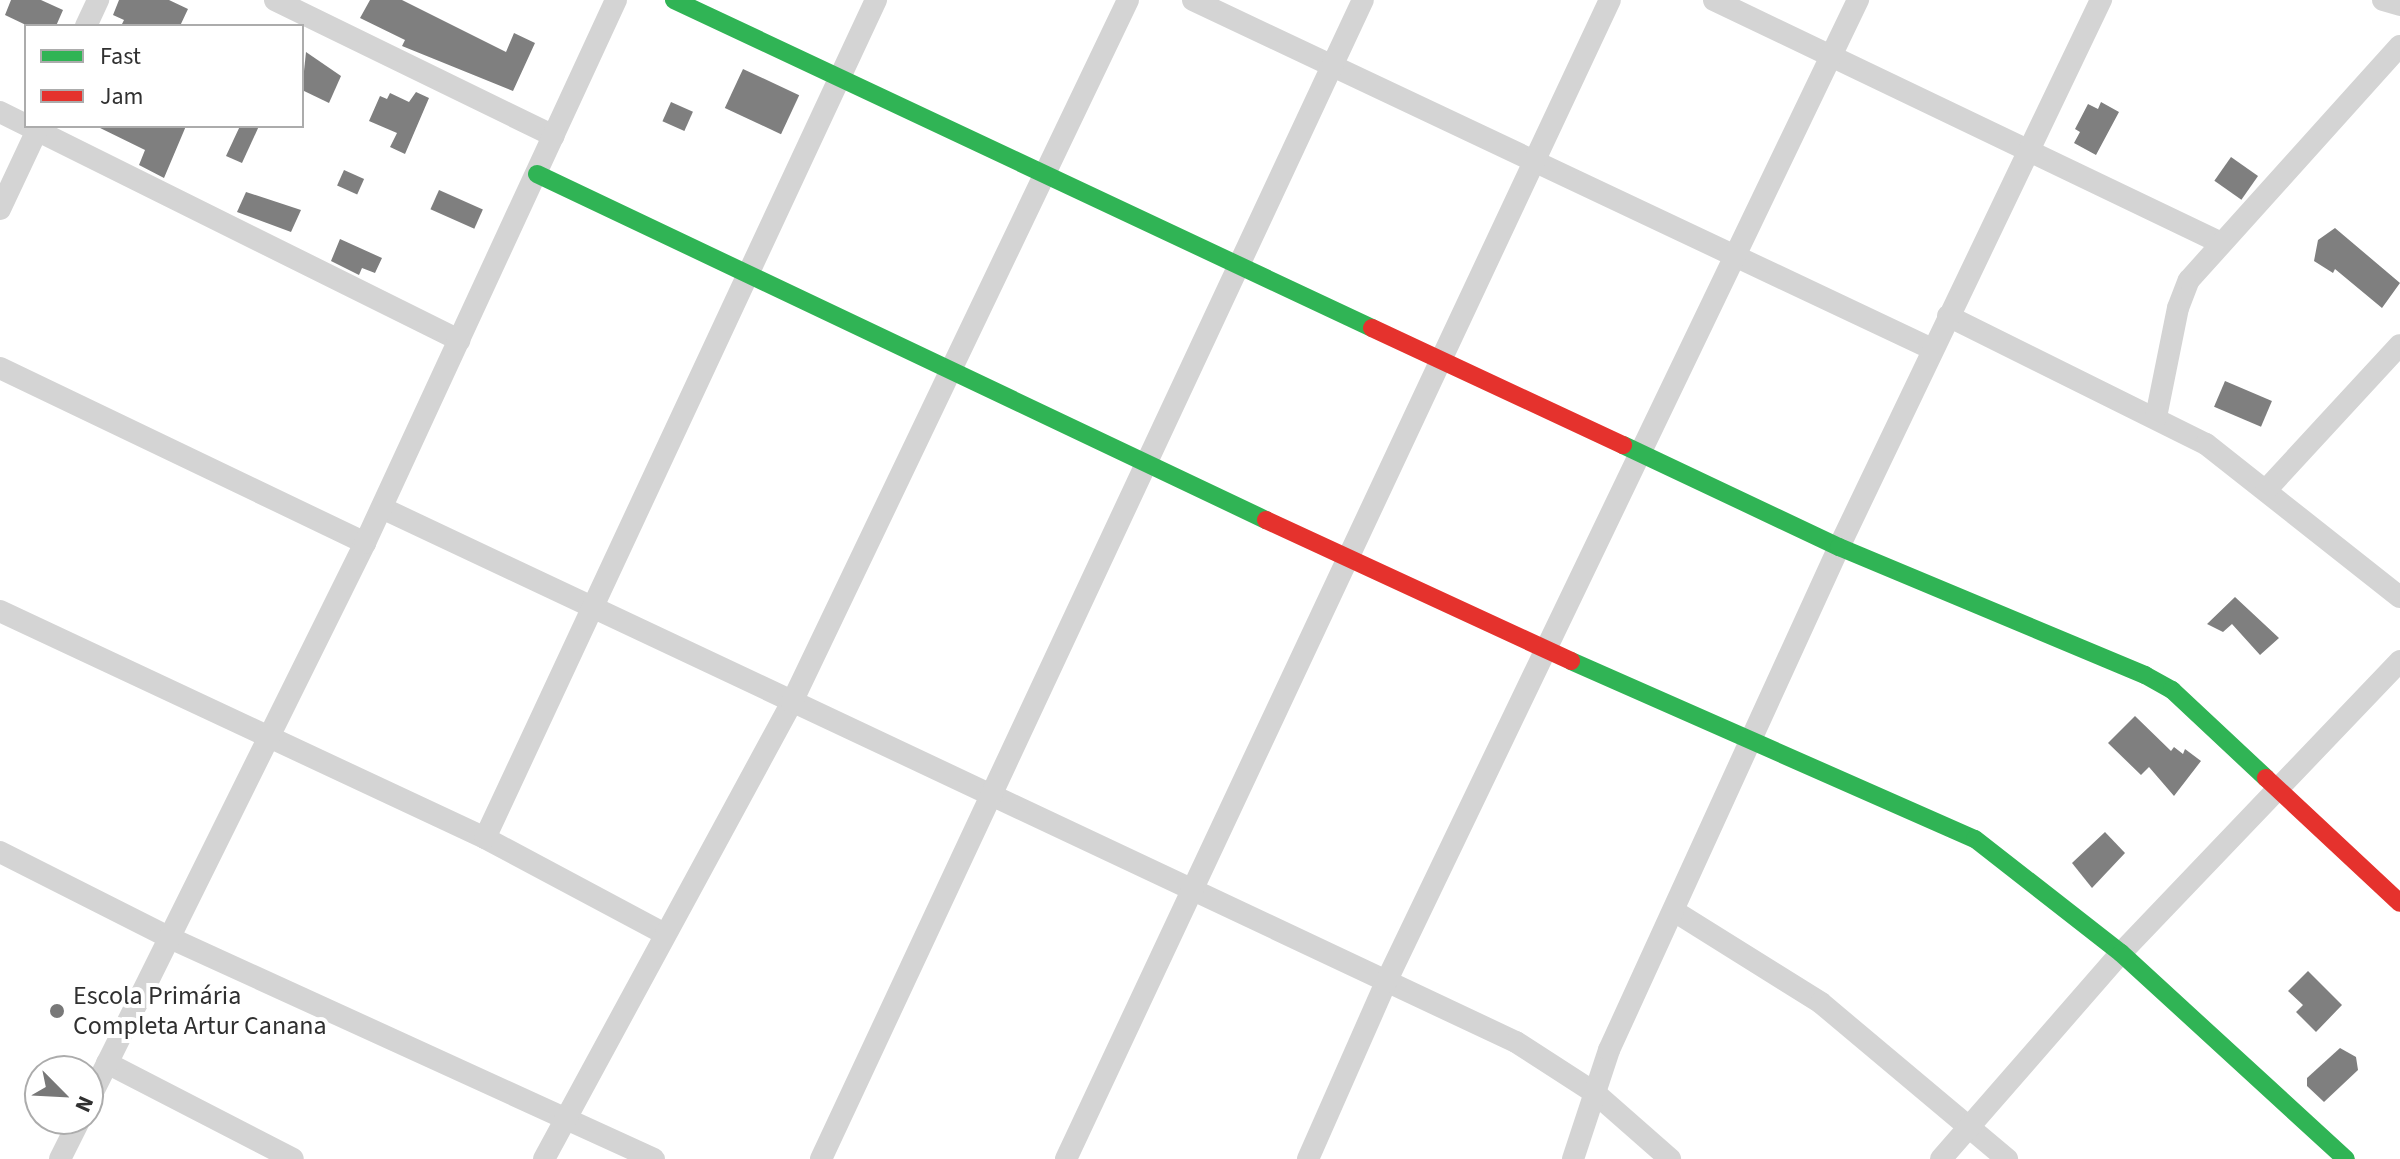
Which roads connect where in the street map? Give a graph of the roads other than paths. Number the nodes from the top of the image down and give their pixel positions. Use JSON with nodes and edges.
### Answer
{"nodes":[{"id":1,"x":98,"y":0,"type":"edge"},
{"id":2,"x":275,"y":0,"type":"edge"},
{"id":3,"x":616,"y":0,"type":"edge"},
{"id":4,"x":674,"y":0,"type":"edge"},
{"id":5,"x":876,"y":0,"type":"edge"},
{"id":6,"x":1128,"y":0,"type":"edge"},
{"id":7,"x":1193,"y":0,"type":"edge"},
{"id":8,"x":1363,"y":0,"type":"edge"},
{"id":9,"x":1610,"y":0,"type":"edge"},
{"id":10,"x":1714,"y":0,"type":"edge"},
{"id":11,"x":1858,"y":0,"type":"edge"},
{"id":12,"x":2101,"y":0,"type":"edge"},
{"id":13,"x":2383,"y":0,"type":"edge"},
{"id":14,"x":2400,"y":5,"type":"edge"},
{"id":15,"x":87,"y":24,"type":"edge"},
{"id":16,"x":2400,"y":46,"type":"edge"},
{"id":17,"x":1832,"y":57,"type":"junction"},
{"id":18,"x":1335,"y":63,"type":"junction"},
{"id":19,"x":841,"y":77,"type":"junction"},
{"id":20,"x":0,"y":112,"type":"edge"},
{"id":21,"x":24,"y":123,"type":"edge"},
{"id":22,"x":37,"y":129,"type":"edge"},
{"id":23,"x":554,"y":136,"type":"junction"},
{"id":24,"x":2026,"y":153,"type":"junction"},
{"id":25,"x":1535,"y":159,"type":"junction"},
{"id":26,"x":1042,"y":172,"type":"junction"},
{"id":27,"x":537,"y":174,"type":"junction"},
{"id":28,"x":0,"y":209,"type":"edge"},
{"id":29,"x":2219,"y":242,"type":"junction"},
{"id":30,"x":1733,"y":255,"type":"junction"},
{"id":31,"x":1241,"y":265,"type":"junction"},
{"id":32,"x":750,"y":277,"type":"junction"},
{"id":33,"x":1948,"y":316,"type":"junction"},
{"id":34,"x":459,"y":340,"type":"junction"},
{"id":35,"x":2400,"y":345,"type":"edge"},
{"id":36,"x":1932,"y":349,"type":"junction"},
{"id":37,"x":1444,"y":358,"type":"junction"},
{"id":38,"x":0,"y":368,"type":"edge"},
{"id":39,"x":948,"y":372,"type":"junction"},
{"id":40,"x":2156,"y":417,"type":"junction"},
{"id":41,"x":1641,"y":452,"type":"junction"},
{"id":42,"x":1148,"y":464,"type":"junction"},
{"id":43,"x":2266,"y":490,"type":"junction"},
{"id":44,"x":382,"y":508,"type":"junction"},
{"id":45,"x":365,"y":543,"type":"junction"},
{"id":46,"x":1839,"y":547,"type":"junction"},
{"id":47,"x":1348,"y":557,"type":"junction"},
{"id":48,"x":2400,"y":597,"type":"edge"},
{"id":49,"x":596,"y":607,"type":"junction"},
{"id":50,"x":0,"y":611,"type":"edge"},
{"id":51,"x":1547,"y":648,"type":"junction"},
{"id":52,"x":2400,"y":661,"type":"edge"},
{"id":53,"x":792,"y":702,"type":"junction"},
{"id":54,"x":269,"y":735,"type":"junction"},
{"id":55,"x":1750,"y":744,"type":"junction"},
{"id":56,"x":2277,"y":786,"type":"junction"},
{"id":57,"x":991,"y":793,"type":"junction"},
{"id":58,"x":485,"y":838,"type":"junction"},
{"id":59,"x":0,"y":852,"type":"edge"},
{"id":60,"x":1194,"y":889,"type":"junction"},
{"id":61,"x":2400,"y":903,"type":"edge"},
{"id":62,"x":1674,"y":911,"type":"junction"},
{"id":63,"x":663,"y":933,"type":"junction"},
{"id":64,"x":170,"y":938,"type":"junction"},
{"id":65,"x":2121,"y":953,"type":"junction"},
{"id":66,"x":1386,"y":982,"type":"junction"},
{"id":67,"x":107,"y":1063,"type":"junction"},
{"id":68,"x":104,"y":1069,"type":"edge"},
{"id":69,"x":1595,"y":1093,"type":"junction"},
{"id":70,"x":562,"y":1120,"type":"junction"},
{"id":71,"x":1972,"y":1126,"type":"junction"},
{"id":72,"x":72,"y":1135,"type":"edge"},
{"id":73,"x":60,"y":1159,"type":"edge"},
{"id":74,"x":293,"y":1159,"type":"edge"},
{"id":75,"x":544,"y":1159,"type":"edge"},
{"id":76,"x":654,"y":1159,"type":"edge"},
{"id":77,"x":821,"y":1159,"type":"edge"},
{"id":78,"x":1066,"y":1159,"type":"edge"},
{"id":79,"x":1308,"y":1159,"type":"edge"},
{"id":80,"x":1573,"y":1159,"type":"edge"},
{"id":81,"x":1670,"y":1159,"type":"edge"},
{"id":82,"x":1941,"y":1159,"type":"edge"},
{"id":83,"x":2007,"y":1159,"type":"edge"},
{"id":84,"x":2346,"y":1159,"type":"edge"}],
"edges":[{"from":1,"to":15,"type":"street"},
{"from":2,"to":23,"type":"street"},
{"from":3,"to":23,"type":"street"},
{"from":4,"to":19,"type":"street"},
{"from":5,"to":19,"type":"street"},
{"from":6,"to":26,"type":"street"},
{"from":7,"to":18,"type":"street"},
{"from":8,"to":18,"type":"street"},
{"from":9,"to":25,"type":"street"},
{"from":10,"to":17,"type":"street"},
{"from":11,"to":17,"type":"street"},
{"from":12,"to":24,"type":"street"},
{"from":13,"to":14,"type":"street"},
{"from":16,"to":29,"type":"street"},
{"from":17,"to":24,"type":"street"},
{"from":17,"to":30,"type":"street"},
{"from":18,"to":25,"type":"street"},
{"from":18,"to":31,"type":"street"},
{"from":19,"to":26,"type":"street"},
{"from":19,"to":32,"type":"street"},
{"from":20,"to":21,"type":"street"},
{"from":22,"to":28,"type":"street"},
{"from":22,"to":34,"type":"street"},
{"from":23,"to":27,"type":"street"},
{"from":24,"to":29,"type":"street"},
{"from":24,"to":33,"type":"street"},
{"from":25,"to":30,"type":"street"},
{"from":25,"to":37,"type":"street"},
{"from":26,"to":31,"type":"street"},
{"from":26,"to":39,"type":"street"},
{"from":27,"to":32,"type":"street"},
{"from":27,"to":34,"type":"street"},
{"from":29,"to":40,"type":"street"},
{"from":30,"to":36,"type":"street"},
{"from":30,"to":41,"type":"street"},
{"from":31,"to":37,"type":"street"},
{"from":31,"to":42,"type":"street"},
{"from":32,"to":39,"type":"street"},
{"from":32,"to":49,"type":"street"},
{"from":33,"to":36,"type":"street"},
{"from":33,"to":40,"type":"street"},
{"from":34,"to":44,"type":"street"},
{"from":35,"to":43,"type":"street"},
{"from":36,"to":46,"type":"street"},
{"from":37,"to":41,"type":"street"},
{"from":37,"to":47,"type":"street"},
{"from":38,"to":45,"type":"street"},
{"from":39,"to":42,"type":"street"},
{"from":39,"to":53,"type":"street"},
{"from":40,"to":43,"type":"street"},
{"from":41,"to":46,"type":"street"},
{"from":41,"to":51,"type":"street"},
{"from":42,"to":47,"type":"street"},
{"from":42,"to":57,"type":"street"},
{"from":43,"to":48,"type":"street"},
{"from":44,"to":45,"type":"street"},
{"from":44,"to":49,"type":"street"},
{"from":45,"to":54,"type":"street"},
{"from":46,"to":55,"type":"street"},
{"from":46,"to":56,"type":"street"},
{"from":47,"to":51,"type":"street"},
{"from":47,"to":60,"type":"street"},
{"from":49,"to":53,"type":"street"},
{"from":49,"to":58,"type":"street"},
{"from":50,"to":54,"type":"street"},
{"from":51,"to":55,"type":"street"},
{"from":51,"to":66,"type":"street"},
{"from":52,"to":56,"type":"street"},
{"from":53,"to":57,"type":"street"},
{"from":53,"to":63,"type":"street"},
{"from":54,"to":58,"type":"street"},
{"from":54,"to":64,"type":"street"},
{"from":55,"to":62,"type":"street"},
{"from":55,"to":65,"type":"street"},
{"from":56,"to":61,"type":"street"},
{"from":56,"to":65,"type":"street"},
{"from":57,"to":60,"type":"street"},
{"from":57,"to":77,"type":"street"},
{"from":58,"to":63,"type":"street"},
{"from":59,"to":64,"type":"street"},
{"from":60,"to":66,"type":"street"},
{"from":60,"to":78,"type":"street"},
{"from":62,"to":69,"type":"street"},
{"from":62,"to":71,"type":"street"},
{"from":63,"to":70,"type":"street"},
{"from":64,"to":67,"type":"street"},
{"from":64,"to":70,"type":"street"},
{"from":65,"to":71,"type":"street"},
{"from":65,"to":84,"type":"street"},
{"from":66,"to":69,"type":"street"},
{"from":66,"to":79,"type":"street"},
{"from":67,"to":68,"type":"street"},
{"from":67,"to":74,"type":"street"},
{"from":69,"to":80,"type":"street"},
{"from":69,"to":81,"type":"street"},
{"from":70,"to":75,"type":"street"},
{"from":70,"to":76,"type":"street"},
{"from":71,"to":82,"type":"street"},
{"from":71,"to":83,"type":"street"},
{"from":72,"to":73,"type":"street"}]}
